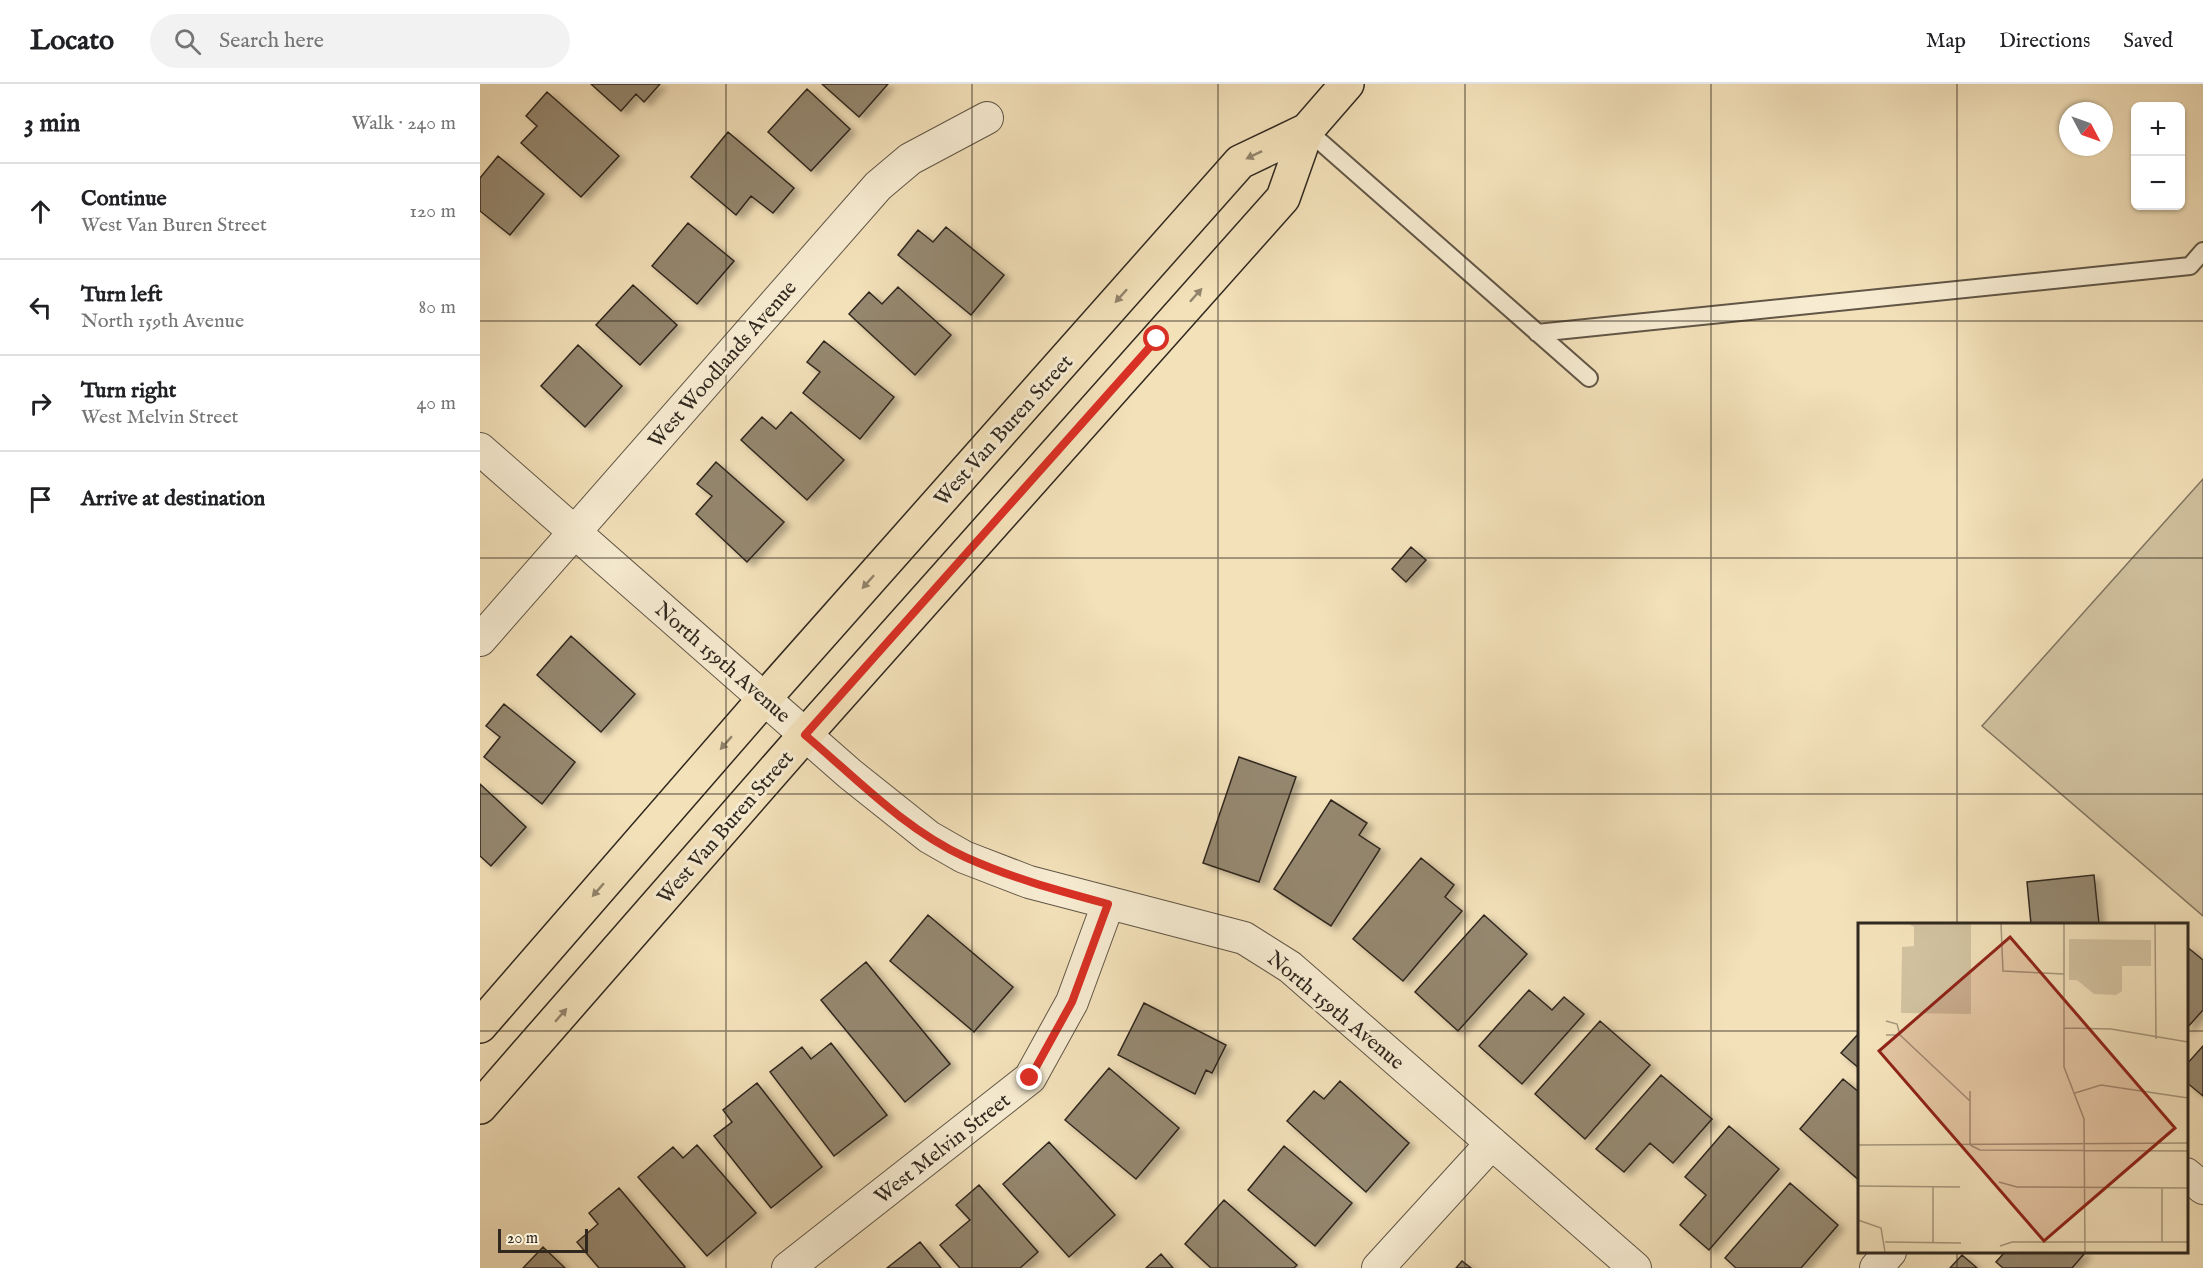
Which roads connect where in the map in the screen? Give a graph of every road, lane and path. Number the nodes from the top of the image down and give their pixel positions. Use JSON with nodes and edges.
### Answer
{"nodes":[{"id":1,"x":1347,"y":84,"type":"edge"},
{"id":2,"x":987,"y":118,"type":"dead end"},
{"id":3,"x":1307,"y":130,"type":"junction"},
{"id":4,"x":2203,"y":251,"type":"edge"},
{"id":5,"x":2197,"y":268,"type":"edge"},
{"id":6,"x":1537,"y":333,"type":"junction"},
{"id":7,"x":1589,"y":378,"type":"dead end"},
{"id":8,"x":480,"y":449,"type":"edge"},
{"id":9,"x":574,"y":532,"type":"junction"},
{"id":10,"x":480,"y":640,"type":"edge"},
{"id":11,"x":764,"y":699,"type":"junction"},
{"id":12,"x":805,"y":735,"type":"junction"},
{"id":13,"x":1108,"y":904,"type":"junction"},
{"id":14,"x":480,"y":1026,"type":"edge"},
{"id":15,"x":480,"y":1107,"type":"edge"},
{"id":16,"x":1492,"y":1143,"type":"junction"},
{"id":17,"x":2188,"y":1175,"type":"edge"},
{"id":18,"x":2203,"y":1188,"type":"edge"},
{"id":19,"x":1888,"y":1253,"type":"edge"},
{"id":20,"x":788,"y":1268,"type":"edge"},
{"id":21,"x":1378,"y":1268,"type":"edge"},
{"id":22,"x":1635,"y":1268,"type":"edge"},
{"id":23,"x":1876,"y":1268,"type":"edge"}],
"edges":[{"from":1,"to":3,"type":"main road","name":"West Van Buren Street"},
{"from":2,"to":9,"type":"street","name":"West Woodlands Avenue"},
{"from":3,"to":6,"type":"lane"},
{"from":3,"to":11,"type":"main road","name":"West Van Buren Street","one_way":true},
{"from":12,"to":3,"type":"main road","name":"West Van Buren Street","one_way":true},
{"from":4,"to":5,"type":"lane"},
{"from":5,"to":6,"type":"lane"},
{"from":6,"to":7,"type":"lane"},
{"from":8,"to":9,"type":"street","name":"North 159th Avenue"},
{"from":9,"to":10,"type":"street","name":"West Woodlands Avenue"},
{"from":9,"to":11,"type":"street","name":"North 159th Avenue"},
{"from":11,"to":12,"type":"street","name":"North 159th Avenue"},
{"from":11,"to":14,"type":"main road","name":"West Van Buren Street","one_way":true},
{"from":12,"to":13,"type":"street","name":"North 159th Avenue"},
{"from":15,"to":12,"type":"main road","name":"West Van Buren Street","one_way":true},
{"from":13,"to":16,"type":"street","name":"North 159th Avenue"},
{"from":13,"to":20,"type":"street","name":"West Melvin Street"},
{"from":16,"to":21,"type":"street"},
{"from":16,"to":22,"type":"street","name":"North 159th Avenue"},
{"from":17,"to":18,"type":"street"},
{"from":19,"to":23,"type":"street"}]}
